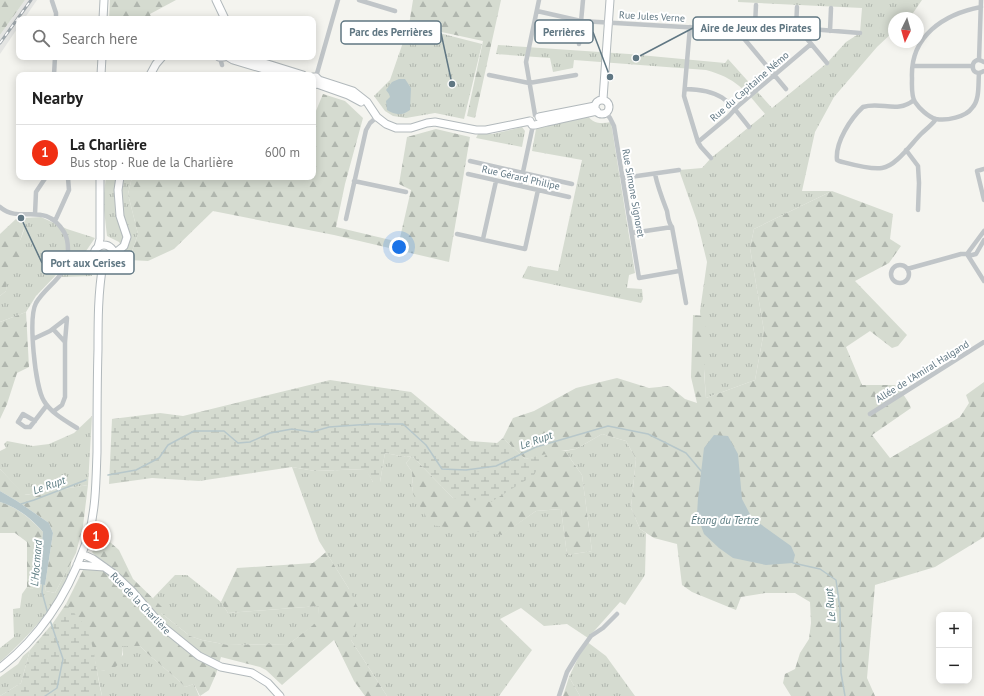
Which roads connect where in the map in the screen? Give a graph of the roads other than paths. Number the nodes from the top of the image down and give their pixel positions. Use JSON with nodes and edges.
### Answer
{"nodes":[{"id":1,"x":103,"y":0,"type":"edge"},
{"id":2,"x":216,"y":0,"type":"edge"},
{"id":3,"x":338,"y":0,"type":"edge"},
{"id":4,"x":359,"y":0,"type":"edge"},
{"id":5,"x":539,"y":0,"type":"edge"},
{"id":6,"x":583,"y":0,"type":"edge"},
{"id":7,"x":610,"y":0,"type":"edge"},
{"id":8,"x":982,"y":0,"type":"edge"},
{"id":9,"x":52,"y":1,"type":"dead end"},
{"id":10,"x":756,"y":6,"type":"dead end"},
{"id":11,"x":797,"y":7,"type":"dead end"},
{"id":12,"x":981,"y":7,"type":"junction"},
{"id":13,"x":831,"y":8,"type":"dead end"},
{"id":14,"x":395,"y":11,"type":"dead end"},
{"id":15,"x":536,"y":11,"type":"junction"},
{"id":16,"x":56,"y":16,"type":"edge"},
{"id":17,"x":102,"y":16,"type":"edge"},
{"id":18,"x":224,"y":16,"type":"edge"},
{"id":19,"x":581,"y":21,"type":"junction"},
{"id":20,"x":609,"y":23,"type":"junction"},
{"id":21,"x":755,"y":26,"type":"junction"},
{"id":22,"x":690,"y":27,"type":"junction"},
{"id":23,"x":797,"y":28,"type":"junction"},
{"id":24,"x":830,"y":31,"type":"junction"},
{"id":25,"x":860,"y":33,"type":"dead end"},
{"id":26,"x":741,"y":35,"type":"junction"},
{"id":27,"x":580,"y":44,"type":"dead end"},
{"id":28,"x":811,"y":44,"type":"junction"},
{"id":29,"x":55,"y":60,"type":"edge"},
{"id":30,"x":102,"y":60,"type":"edge"},
{"id":31,"x":159,"y":60,"type":"edge"},
{"id":32,"x":233,"y":60,"type":"edge"},
{"id":33,"x":255,"y":60,"type":"edge"},
{"id":34,"x":982,"y":61,"type":"edge"},
{"id":35,"x":827,"y":63,"type":"dead end"},
{"id":36,"x":913,"y":66,"type":"junction"},
{"id":37,"x":973,"y":66,"type":"junction"},
{"id":38,"x":984,"y":71,"type":"edge"},
{"id":39,"x":54,"y":72,"type":"edge"},
{"id":40,"x":101,"y":72,"type":"edge"},
{"id":41,"x":152,"y":72,"type":"edge"},
{"id":42,"x":274,"y":72,"type":"edge"},
{"id":43,"x":293,"y":72,"type":"edge"},
{"id":44,"x":979,"y":73,"type":"junction"},
{"id":45,"x":489,"y":75,"type":"dead end"},
{"id":46,"x":576,"y":75,"type":"dead end"},
{"id":47,"x":774,"y":75,"type":"junction"},
{"id":48,"x":316,"y":78,"type":"edge"},
{"id":49,"x":316,"y":82,"type":"edge"},
{"id":50,"x":529,"y":84,"type":"junction"},
{"id":51,"x":686,"y":89,"type":"junction"},
{"id":52,"x":786,"y":89,"type":"dead end"},
{"id":53,"x":603,"y":99,"type":"junction"},
{"id":54,"x":914,"y":100,"type":"junction"},
{"id":55,"x":735,"y":108,"type":"junction"},
{"id":56,"x":596,"y":109,"type":"junction"},
{"id":57,"x":606,"y":113,"type":"junction"},
{"id":58,"x":377,"y":118,"type":"junction"},
{"id":59,"x":936,"y":119,"type":"junction"},
{"id":60,"x":535,"y":120,"type":"junction"},
{"id":61,"x":749,"y":127,"type":"dead end"},
{"id":62,"x":698,"y":142,"type":"junction"},
{"id":63,"x":906,"y":150,"type":"junction"},
{"id":64,"x":710,"y":158,"type":"dead end"},
{"id":65,"x":470,"y":161,"type":"dead end"},
{"id":66,"x":984,"y":169,"type":"edge"},
{"id":67,"x":679,"y":170,"type":"dead end"},
{"id":68,"x":523,"y":173,"type":"junction"},
{"id":69,"x":468,"y":174,"type":"dead end"},
{"id":70,"x":655,"y":174,"type":"junction"},
{"id":71,"x":623,"y":178,"type":"junction"},
{"id":72,"x":44,"y":180,"type":"edge"},
{"id":73,"x":68,"y":180,"type":"edge"},
{"id":74,"x":100,"y":180,"type":"edge"},
{"id":75,"x":120,"y":180,"type":"edge"},
{"id":76,"x":496,"y":180,"type":"junction"},
{"id":77,"x":354,"y":181,"type":"junction"},
{"id":78,"x":572,"y":184,"type":"dead end"},
{"id":79,"x":520,"y":186,"type":"junction"},
{"id":80,"x":538,"y":190,"type":"junction"},
{"id":81,"x":406,"y":192,"type":"dead end"},
{"id":82,"x":569,"y":197,"type":"dead end"},
{"id":83,"x":984,"y":200,"type":"edge"},
{"id":84,"x":100,"y":201,"type":"junction"},
{"id":85,"x":0,"y":207,"type":"edge"},
{"id":86,"x":918,"y":210,"type":"dead end"},
{"id":87,"x":35,"y":214,"type":"junction"},
{"id":88,"x":346,"y":219,"type":"dead end"},
{"id":89,"x":55,"y":221,"type":"junction"},
{"id":90,"x":672,"y":227,"type":"junction"},
{"id":91,"x":984,"y":231,"type":"edge"},
{"id":92,"x":632,"y":233,"type":"junction"},
{"id":93,"x":457,"y":234,"type":"dead end"},
{"id":94,"x":482,"y":239,"type":"junction"},
{"id":95,"x":984,"y":240,"type":"edge"},
{"id":96,"x":107,"y":245,"type":"junction"},
{"id":97,"x":98,"y":246,"type":"junction"},
{"id":98,"x":68,"y":254,"type":"junction"},
{"id":99,"x":114,"y":254,"type":"junction"},
{"id":100,"x":967,"y":254,"type":"junction"},
{"id":101,"x":94,"y":255,"type":"junction"},
{"id":102,"x":103,"y":264,"type":"junction"},
{"id":103,"x":907,"y":269,"type":"dead end"},
{"id":104,"x":679,"y":271,"type":"junction"},
{"id":105,"x":984,"y":281,"type":"edge"},
{"id":106,"x":686,"y":303,"type":"dead end"},
{"id":107,"x":53,"y":329,"type":"junction"},
{"id":108,"x":33,"y":339,"type":"junction"},
{"id":109,"x":65,"y":342,"type":"junction"},
{"id":110,"x":984,"y":342,"type":"edge"},
{"id":111,"x":48,"y":405,"type":"junction"},
{"id":112,"x":54,"y":411,"type":"junction"},
{"id":113,"x":870,"y":414,"type":"dead end"},
{"id":114,"x":35,"y":421,"type":"dead end"},
{"id":115,"x":77,"y":428,"type":"dead end"},
{"id":116,"x":82,"y":554,"type":"junction"},
{"id":117,"x":77,"y":565,"type":"junction"},
{"id":118,"x":104,"y":567,"type":"junction"},
{"id":119,"x":617,"y":614,"type":"dead end"},
{"id":120,"x":0,"y":668,"type":"edge"},
{"id":121,"x":280,"y":696,"type":"edge"},
{"id":122,"x":559,"y":696,"type":"edge"}],
"edges":[{"from":1,"to":17,"type":"street"},
{"from":2,"to":18,"type":"street"},
{"from":3,"to":48,"type":"street"},
{"from":4,"to":14,"type":"street"},
{"from":5,"to":15,"type":"street"},
{"from":6,"to":19,"type":"street"},
{"from":7,"to":20,"type":"street"},
{"from":8,"to":12,"type":"street"},
{"from":9,"to":16,"type":"street"},
{"from":10,"to":21,"type":"street"},
{"from":11,"to":23,"type":"street"},
{"from":12,"to":34,"type":"street"},
{"from":12,"to":36,"type":"street"},
{"from":13,"to":24,"type":"street"},
{"from":15,"to":19,"type":"street","name":"Rue Jules Verne"},
{"from":15,"to":50,"type":"street"},
{"from":19,"to":20,"type":"street","name":"Rue Jules Verne"},
{"from":19,"to":27,"type":"street"},
{"from":20,"to":22,"type":"street","name":"Rue Jules Verne"},
{"from":20,"to":53,"type":"street"},
{"from":21,"to":23,"type":"street"},
{"from":21,"to":26,"type":"street"},
{"from":22,"to":26,"type":"street","name":"Rue Jules Verne"},
{"from":22,"to":51,"type":"street"},
{"from":23,"to":24,"type":"street"},
{"from":23,"to":28,"type":"street"},
{"from":24,"to":25,"type":"street"},
{"from":26,"to":47,"type":"street","name":"Rue Jules Verne"},
{"from":28,"to":35,"type":"street"},
{"from":28,"to":47,"type":"street","name":"Rue du Capitaine Némo"},
{"from":29,"to":39,"type":"street"},
{"from":30,"to":40,"type":"street"},
{"from":31,"to":41,"type":"street"},
{"from":32,"to":42,"type":"street"},
{"from":33,"to":43,"type":"street"},
{"from":34,"to":37,"type":"street"},
{"from":36,"to":37,"type":"street"},
{"from":36,"to":54,"type":"street"},
{"from":37,"to":44,"type":"street"},
{"from":38,"to":44,"type":"street"},
{"from":44,"to":59,"type":"street"},
{"from":45,"to":50,"type":"street"},
{"from":46,"to":50,"type":"street"},
{"from":47,"to":52,"type":"street","name":"Rue Jules Verne"},
{"from":47,"to":55,"type":"street","name":"Rue du Capitaine Némo"},
{"from":49,"to":58,"type":"street"},
{"from":50,"to":60,"type":"street"},
{"from":51,"to":55,"type":"street"},
{"from":51,"to":62,"type":"street"},
{"from":53,"to":56,"type":"street"},
{"from":53,"to":57,"type":"street"},
{"from":54,"to":59,"type":"street"},
{"from":54,"to":63,"type":"street"},
{"from":55,"to":61,"type":"street"},
{"from":55,"to":62,"type":"street","name":"Rue du Capitaine Némo"},
{"from":56,"to":57,"type":"street"},
{"from":56,"to":60,"type":"street"},
{"from":57,"to":71,"type":"street","name":"Rue Simone Signoret"},
{"from":58,"to":60,"type":"street"},
{"from":58,"to":77,"type":"street"},
{"from":59,"to":63,"type":"street"},
{"from":60,"to":68,"type":"street"},
{"from":62,"to":64,"type":"street"},
{"from":63,"to":86,"type":"street"},
{"from":65,"to":68,"type":"street"},
{"from":66,"to":83,"type":"street"},
{"from":67,"to":70,"type":"street"},
{"from":68,"to":78,"type":"street"},
{"from":68,"to":79,"type":"street"},
{"from":69,"to":76,"type":"street","name":"Rue Gérard Philipe"},
{"from":70,"to":71,"type":"street"},
{"from":70,"to":90,"type":"street"},
{"from":71,"to":92,"type":"street","name":"Rue Simone Signoret"},
{"from":72,"to":87,"type":"street"},
{"from":73,"to":89,"type":"street"},
{"from":74,"to":84,"type":"street"},
{"from":75,"to":99,"type":"street"},
{"from":76,"to":79,"type":"street","name":"Rue Gérard Philipe"},
{"from":76,"to":94,"type":"street"},
{"from":77,"to":81,"type":"street"},
{"from":77,"to":88,"type":"street"},
{"from":79,"to":80,"type":"street","name":"Rue Gérard Philipe"},
{"from":80,"to":82,"type":"street","name":"Rue Gérard Philipe"},
{"from":80,"to":94,"type":"street"},
{"from":84,"to":96,"type":"street"},
{"from":84,"to":97,"type":"street"},
{"from":85,"to":87,"type":"street"},
{"from":87,"to":89,"type":"street"},
{"from":89,"to":98,"type":"street"},
{"from":90,"to":92,"type":"street"},
{"from":90,"to":104,"type":"street"},
{"from":91,"to":100,"type":"street"},
{"from":92,"to":104,"type":"street","name":"Rue Simone Signoret"},
{"from":93,"to":94,"type":"street"},
{"from":95,"to":100,"type":"street"},
{"from":96,"to":97,"type":"street"},
{"from":96,"to":99,"type":"street"},
{"from":97,"to":101,"type":"street"},
{"from":98,"to":101,"type":"street"},
{"from":98,"to":108,"type":"street"},
{"from":99,"to":102,"type":"street"},
{"from":100,"to":103,"type":"street"},
{"from":100,"to":105,"type":"street"},
{"from":101,"to":102,"type":"street"},
{"from":102,"to":116,"type":"street"},
{"from":104,"to":106,"type":"street"},
{"from":107,"to":108,"type":"street"},
{"from":107,"to":109,"type":"street"},
{"from":107,"to":109,"type":"street"},
{"from":108,"to":111,"type":"street"},
{"from":109,"to":112,"type":"street"},
{"from":110,"to":113,"type":"street","name":"Allée de l'Amiral Halgand"},
{"from":111,"to":112,"type":"street"},
{"from":111,"to":114,"type":"street"},
{"from":112,"to":115,"type":"street"},
{"from":116,"to":117,"type":"street"},
{"from":116,"to":118,"type":"street","name":"Rue de la Charlière"},
{"from":117,"to":118,"type":"street","name":"Rue de la Charlière"},
{"from":117,"to":120,"type":"street"},
{"from":118,"to":121,"type":"street","name":"Rue de la Charlière"},
{"from":119,"to":122,"type":"street"}]}
